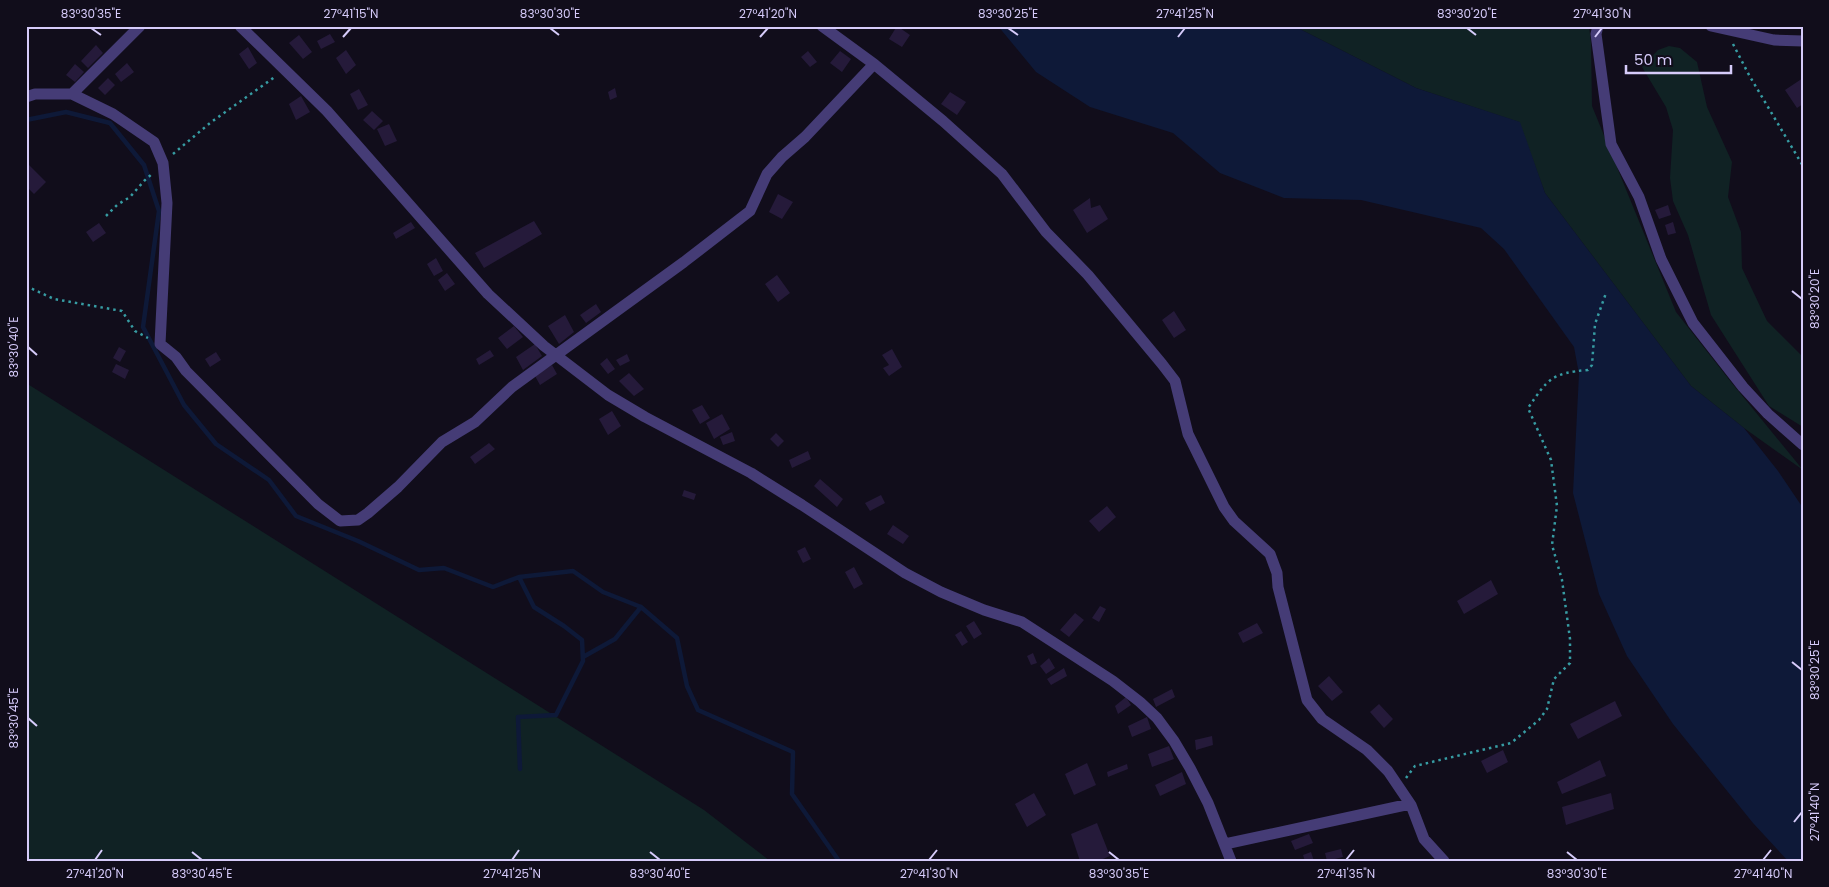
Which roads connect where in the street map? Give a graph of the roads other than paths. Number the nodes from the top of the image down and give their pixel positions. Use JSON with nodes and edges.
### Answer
{"nodes":[{"id":1,"x":140,"y":26,"type":"edge"},
{"id":2,"x":240,"y":26,"type":"edge"},
{"id":3,"x":822,"y":26,"type":"edge"},
{"id":4,"x":1598,"y":26,"type":"edge"},
{"id":5,"x":1712,"y":26,"type":"edge"},
{"id":6,"x":1803,"y":41,"type":"edge"},
{"id":7,"x":874,"y":64,"type":"junction"},
{"id":8,"x":72,"y":94,"type":"junction"},
{"id":9,"x":26,"y":97,"type":"edge"},
{"id":10,"x":556,"y":354,"type":"junction"},
{"id":11,"x":1803,"y":445,"type":"edge"},
{"id":12,"x":1410,"y":804,"type":"junction"},
{"id":13,"x":1225,"y":844,"type":"junction"},
{"id":14,"x":1231,"y":861,"type":"edge"},
{"id":15,"x":1444,"y":861,"type":"edge"}],
"edges":[{"from":1,"to":8,"type":"street"},
{"from":2,"to":10,"type":"street"},
{"from":3,"to":7,"type":"street"},
{"from":4,"to":11,"type":"street"},
{"from":5,"to":6,"type":"street"},
{"from":7,"to":10,"type":"street"},
{"from":7,"to":12,"type":"street"},
{"from":8,"to":9,"type":"street"},
{"from":8,"to":10,"type":"street"},
{"from":10,"to":13,"type":"street"},
{"from":12,"to":13,"type":"street"},
{"from":12,"to":15,"type":"street"},
{"from":13,"to":14,"type":"street"}]}
